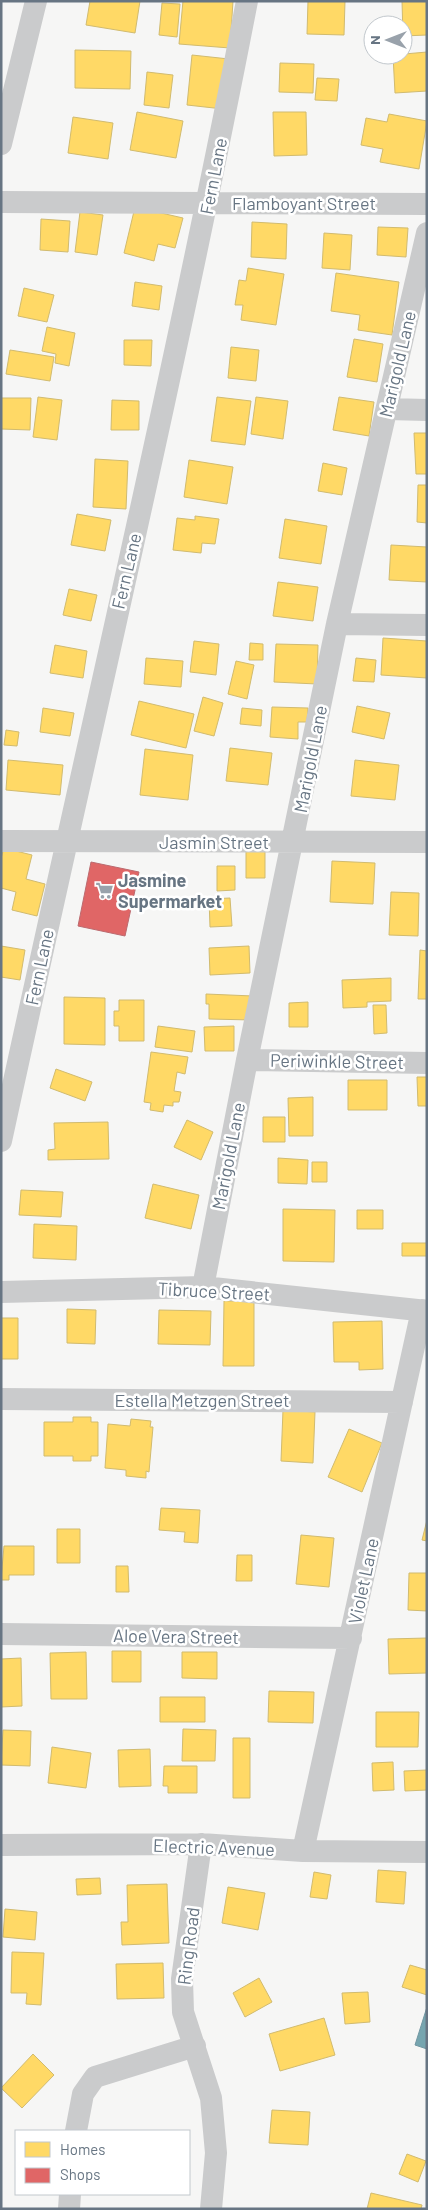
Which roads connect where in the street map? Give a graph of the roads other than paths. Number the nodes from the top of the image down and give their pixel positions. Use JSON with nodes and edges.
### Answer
{"nodes":[{"id":1,"x":36,"y":1,"type":"edge"},
{"id":2,"x":247,"y":1,"type":"edge"},
{"id":3,"x":1,"y":144,"type":"edge"},
{"id":4,"x":1,"y":202,"type":"edge"},
{"id":5,"x":208,"y":202,"type":"junction"},
{"id":6,"x":427,"y":204,"type":"edge"},
{"id":7,"x":427,"y":233,"type":"edge"},
{"id":8,"x":387,"y":409,"type":"junction"},
{"id":9,"x":427,"y":410,"type":"edge"},
{"id":10,"x":337,"y":624,"type":"junction"},
{"id":11,"x":427,"y":625,"type":"edge"},
{"id":12,"x":1,"y":841,"type":"edge"},
{"id":13,"x":66,"y":841,"type":"junction"},
{"id":14,"x":293,"y":842,"type":"junction"},
{"id":15,"x":427,"y":842,"type":"edge"},
{"id":16,"x":247,"y":1060,"type":"junction"},
{"id":17,"x":427,"y":1063,"type":"edge"},
{"id":18,"x":1,"y":1141,"type":"edge"},
{"id":19,"x":203,"y":1287,"type":"junction"},
{"id":20,"x":1,"y":1292,"type":"edge"},
{"id":21,"x":424,"y":1311,"type":"edge"},
{"id":22,"x":1,"y":1399,"type":"edge"},
{"id":23,"x":402,"y":1402,"type":"junction"},
{"id":24,"x":1,"y":1634,"type":"edge"},
{"id":25,"x":351,"y":1638,"type":"junction"},
{"id":26,"x":201,"y":1844,"type":"junction"},
{"id":27,"x":1,"y":1845,"type":"edge"},
{"id":28,"x":303,"y":1851,"type":"junction"},
{"id":29,"x":427,"y":1852,"type":"edge"},
{"id":30,"x":195,"y":2046,"type":"junction"},
{"id":31,"x":76,"y":2130,"type":"edge"},
{"id":32,"x":70,"y":2195,"type":"edge"},
{"id":33,"x":68,"y":2209,"type":"edge"},
{"id":34,"x":211,"y":2209,"type":"edge"}],
"edges":[{"from":1,"to":3,"type":"street"},
{"from":2,"to":5,"type":"street","name":"Fern Lane"},
{"from":4,"to":5,"type":"street","name":"Flamboyant Street"},
{"from":5,"to":6,"type":"street","name":"Flamboyant Street"},
{"from":5,"to":13,"type":"street","name":"Fern Lane"},
{"from":7,"to":8,"type":"street","name":"Marigold Lane"},
{"from":8,"to":9,"type":"street"},
{"from":8,"to":10,"type":"street","name":"Marigold Lane"},
{"from":10,"to":11,"type":"street"},
{"from":10,"to":14,"type":"street","name":"Marigold Lane"},
{"from":12,"to":13,"type":"street","name":"Jasmin Street"},
{"from":13,"to":14,"type":"street","name":"Jasmin Street"},
{"from":13,"to":18,"type":"street","name":"Fern Lane"},
{"from":14,"to":15,"type":"street","name":"Jasmin Street"},
{"from":14,"to":16,"type":"street","name":"Marigold Lane"},
{"from":16,"to":17,"type":"street","name":"Periwinkle Street"},
{"from":16,"to":19,"type":"street","name":"Marigold Lane"},
{"from":19,"to":20,"type":"street","name":"Tibruce Street"},
{"from":19,"to":21,"type":"street","name":"Tibruce Street"},
{"from":21,"to":23,"type":"street","name":"Violet Lane"},
{"from":22,"to":23,"type":"street","name":"Estella Metzgen Street"},
{"from":23,"to":25,"type":"street","name":"Violet Lane"},
{"from":24,"to":25,"type":"street","name":"Aloe Vera Street"},
{"from":25,"to":28,"type":"street","name":"Violet Lane"},
{"from":26,"to":27,"type":"street","name":"Electric Avenue"},
{"from":26,"to":28,"type":"street","name":"Electric Avenue"},
{"from":26,"to":30,"type":"street","name":"Ring Road"},
{"from":28,"to":29,"type":"street","name":"Electric Avenue"},
{"from":30,"to":31,"type":"street"},
{"from":30,"to":34,"type":"street","name":"Ring Road"},
{"from":32,"to":33,"type":"street"}]}
